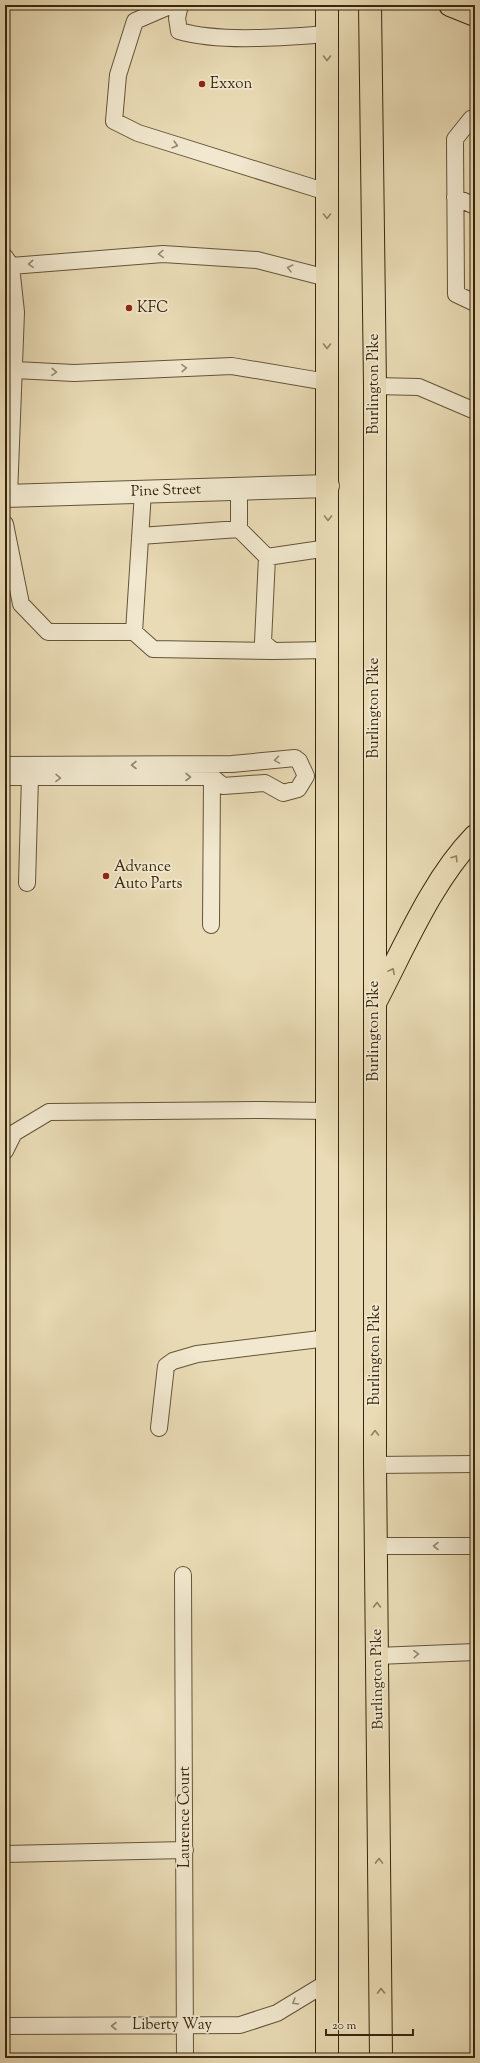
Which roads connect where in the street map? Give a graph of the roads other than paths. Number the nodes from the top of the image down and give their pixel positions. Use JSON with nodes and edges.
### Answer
{"nodes":[{"id":1,"x":172,"y":5,"type":"edge"},
{"id":2,"x":180,"y":5,"type":"edge"},
{"id":3,"x":327,"y":5,"type":"edge"},
{"id":4,"x":370,"y":5,"type":"edge"},
{"id":5,"x":327,"y":34,"type":"junction"},
{"id":6,"x":475,"y":118,"type":"edge"},
{"id":7,"x":327,"y":192,"type":"junction"},
{"id":8,"x":455,"y":197,"type":"junction"},
{"id":9,"x":475,"y":206,"type":"edge"},
{"id":10,"x":8,"y":261,"type":"edge"},
{"id":11,"x":328,"y":278,"type":"junction"},
{"id":12,"x":475,"y":302,"type":"edge"},
{"id":13,"x":15,"y":370,"type":"junction"},
{"id":14,"x":328,"y":382,"type":"junction"},
{"id":15,"x":375,"y":386,"type":"junction"},
{"id":16,"x":475,"y":411,"type":"edge"},
{"id":17,"x":328,"y":486,"type":"junction"},
{"id":18,"x":239,"y":488,"type":"junction"},
{"id":19,"x":142,"y":492,"type":"junction"},
{"id":20,"x":7,"y":496,"type":"edge"},
{"id":21,"x":5,"y":524,"type":"edge"},
{"id":22,"x":239,"y":529,"type":"junction"},
{"id":23,"x":140,"y":536,"type":"junction"},
{"id":24,"x":328,"y":548,"type":"junction"},
{"id":25,"x":267,"y":557,"type":"junction"},
{"id":26,"x":134,"y":632,"type":"junction"},
{"id":27,"x":328,"y":650,"type":"junction"},
{"id":28,"x":273,"y":651,"type":"junction"},
{"id":29,"x":5,"y":765,"type":"edge"},
{"id":30,"x":328,"y":775,"type":"junction"},
{"id":31,"x":306,"y":776,"type":"junction"},
{"id":32,"x":5,"y":777,"type":"edge"},
{"id":33,"x":212,"y":777,"type":"junction"},
{"id":34,"x":30,"y":778,"type":"junction"},
{"id":35,"x":475,"y":836,"type":"edge"},
{"id":36,"x":27,"y":883,"type":"dead end"},
{"id":37,"x":211,"y":925,"type":"dead end"},
{"id":38,"x":374,"y":1005,"type":"junction"},
{"id":39,"x":328,"y":1111,"type":"junction"},
{"id":40,"x":5,"y":1151,"type":"edge"},
{"id":41,"x":328,"y":1338,"type":"junction"},
{"id":42,"x":159,"y":1428,"type":"dead end"},
{"id":43,"x":475,"y":1464,"type":"edge"},
{"id":44,"x":376,"y":1465,"type":"junction"},
{"id":45,"x":376,"y":1546,"type":"junction"},
{"id":46,"x":475,"y":1546,"type":"edge"},
{"id":47,"x":183,"y":1575,"type":"dead end"},
{"id":48,"x":475,"y":1652,"type":"edge"},
{"id":49,"x":377,"y":1656,"type":"junction"},
{"id":50,"x":185,"y":1850,"type":"junction"},
{"id":51,"x":5,"y":1854,"type":"edge"},
{"id":52,"x":328,"y":1982,"type":"junction"},
{"id":53,"x":5,"y":2026,"type":"edge"},
{"id":54,"x":186,"y":2026,"type":"junction"},
{"id":55,"x":185,"y":2058,"type":"edge"},
{"id":56,"x":328,"y":2058,"type":"edge"},
{"id":57,"x":381,"y":2058,"type":"edge"}],
"edges":[{"from":1,"to":7,"type":"lane","one_way":true},
{"from":2,"to":5,"type":"lane"},
{"from":3,"to":5,"type":"highway"},
{"from":4,"to":15,"type":"highway","name":"Burlington Pike"},
{"from":5,"to":7,"type":"highway","one_way":true},
{"from":6,"to":8,"type":"lane"},
{"from":7,"to":11,"type":"highway","one_way":true},
{"from":8,"to":9,"type":"lane"},
{"from":8,"to":12,"type":"lane"},
{"from":11,"to":10,"type":"lane","one_way":true},
{"from":10,"to":13,"type":"lane"},
{"from":11,"to":14,"type":"highway","one_way":true},
{"from":13,"to":14,"type":"lane","one_way":true},
{"from":13,"to":20,"type":"lane"},
{"from":14,"to":17,"type":"highway"},
{"from":15,"to":16,"type":"lane"},
{"from":15,"to":38,"type":"highway","name":"Burlington Pike"},
{"from":17,"to":18,"type":"street","name":"Pine Street"},
{"from":17,"to":24,"type":"highway","one_way":true},
{"from":18,"to":19,"type":"street","name":"Pine Street"},
{"from":18,"to":22,"type":"lane"},
{"from":19,"to":20,"type":"street","name":"Pine Street"},
{"from":19,"to":23,"type":"lane"},
{"from":21,"to":26,"type":"lane"},
{"from":22,"to":23,"type":"lane"},
{"from":22,"to":25,"type":"lane"},
{"from":23,"to":26,"type":"lane"},
{"from":24,"to":25,"type":"lane"},
{"from":24,"to":27,"type":"highway"},
{"from":25,"to":28,"type":"lane"},
{"from":26,"to":28,"type":"lane"},
{"from":27,"to":28,"type":"lane"},
{"from":27,"to":30,"type":"highway"},
{"from":31,"to":29,"type":"lane","one_way":true},
{"from":30,"to":31,"type":"lane"},
{"from":30,"to":39,"type":"highway"},
{"from":31,"to":33,"type":"lane"},
{"from":32,"to":34,"type":"lane"},
{"from":34,"to":33,"type":"lane","one_way":true},
{"from":33,"to":37,"type":"lane"},
{"from":34,"to":36,"type":"lane"},
{"from":38,"to":35,"type":"highway","one_way":true},
{"from":44,"to":38,"type":"highway","name":"Burlington Pike","one_way":true},
{"from":39,"to":40,"type":"lane"},
{"from":39,"to":41,"type":"highway"},
{"from":41,"to":42,"type":"lane"},
{"from":41,"to":52,"type":"highway"},
{"from":43,"to":44,"type":"lane"},
{"from":44,"to":45,"type":"highway","name":"Burlington Pike"},
{"from":46,"to":45,"type":"lane","one_way":true},
{"from":49,"to":45,"type":"highway","name":"Burlington Pike","one_way":true},
{"from":47,"to":50,"type":"lane","name":"Laurence Court"},
{"from":49,"to":48,"type":"lane","one_way":true},
{"from":57,"to":49,"type":"highway","name":"Burlington Pike","one_way":true},
{"from":50,"to":51,"type":"lane"},
{"from":50,"to":54,"type":"lane","name":"Laurence Court"},
{"from":52,"to":54,"type":"lane","name":"Liberty Way","one_way":true},
{"from":52,"to":56,"type":"highway"},
{"from":54,"to":53,"type":"lane","name":"Liberty Way","one_way":true},
{"from":54,"to":55,"type":"lane","name":"Laurence Court"}]}
